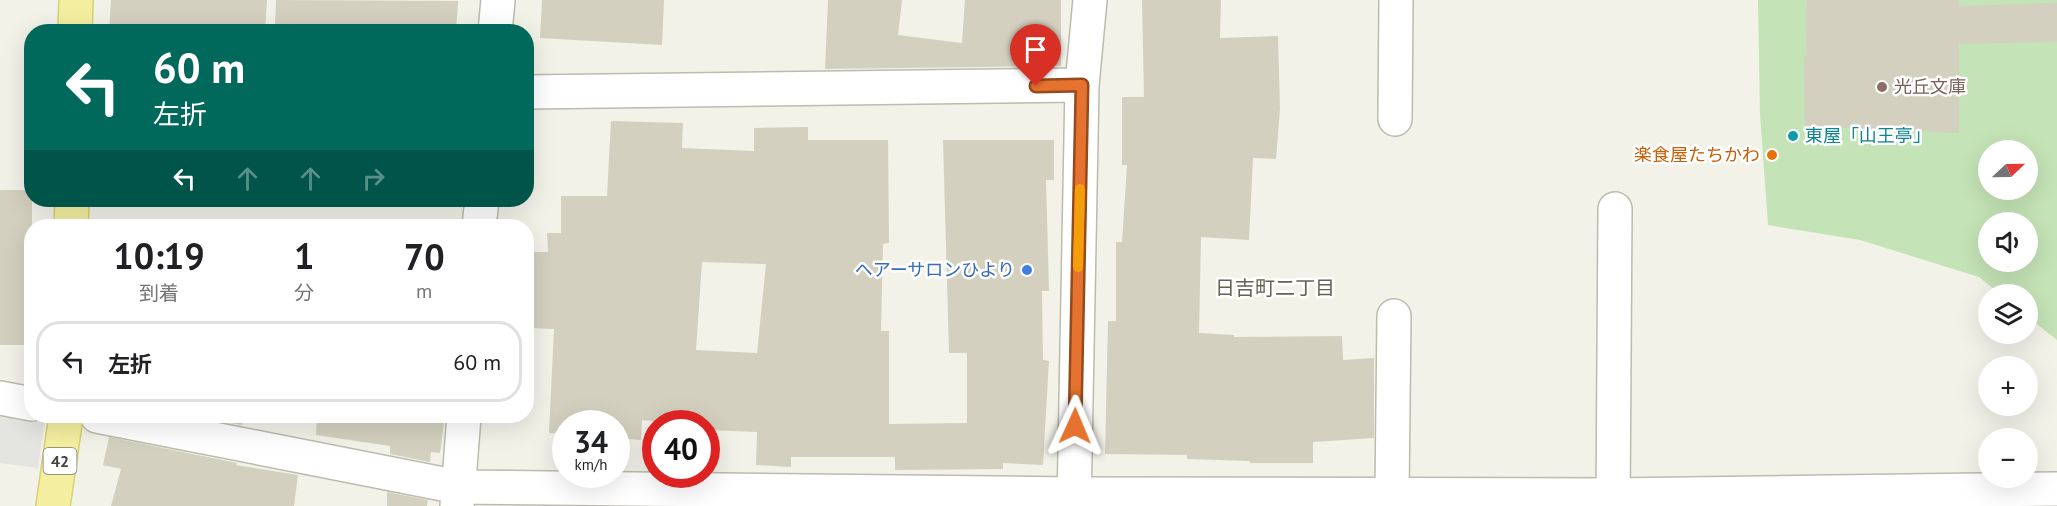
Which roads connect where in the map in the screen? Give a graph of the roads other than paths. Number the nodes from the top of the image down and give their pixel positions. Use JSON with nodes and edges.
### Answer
{"nodes":[{"id":1,"x":76,"y":0,"type":"edge"},
{"id":2,"x":498,"y":0,"type":"edge"},
{"id":3,"x":1090,"y":0,"type":"edge"},
{"id":4,"x":1396,"y":0,"type":"edge"},
{"id":5,"x":75,"y":24,"type":"edge"},
{"id":6,"x":496,"y":24,"type":"edge"},
{"id":7,"x":1082,"y":85,"type":"junction"},
{"id":8,"x":534,"y":92,"type":"edge"},
{"id":9,"x":1395,"y":119,"type":"dead end"},
{"id":10,"x":1615,"y":209,"type":"dead end"},
{"id":11,"x":1394,"y":315,"type":"dead end"},
{"id":12,"x":0,"y":398,"type":"edge"},
{"id":13,"x":24,"y":402,"type":"edge"},
{"id":14,"x":65,"y":423,"type":"edge"},
{"id":15,"x":129,"y":423,"type":"edge"},
{"id":16,"x":463,"y":423,"type":"edge"},
{"id":17,"x":2057,"y":489,"type":"edge"},
{"id":18,"x":1392,"y":494,"type":"junction"},
{"id":19,"x":458,"y":497,"type":"edge"},
{"id":20,"x":1074,"y":500,"type":"edge"},
{"id":21,"x":1613,"y":501,"type":"edge"},
{"id":22,"x":53,"y":506,"type":"edge"}],
"edges":[{"from":1,"to":5,"type":"main road"},
{"from":2,"to":6,"type":"street"},
{"from":3,"to":7,"type":"street"},
{"from":4,"to":9,"type":"street"},
{"from":7,"to":8,"type":"street"},
{"from":7,"to":20,"type":"street"},
{"from":10,"to":21,"type":"street"},
{"from":11,"to":18,"type":"street"},
{"from":12,"to":13,"type":"street"},
{"from":14,"to":22,"type":"main road","number":"42"},
{"from":15,"to":19,"type":"street"},
{"from":16,"to":19,"type":"street"},
{"from":17,"to":21,"type":"street"},
{"from":18,"to":20,"type":"street"},
{"from":18,"to":21,"type":"street"},
{"from":19,"to":20,"type":"street"}]}
